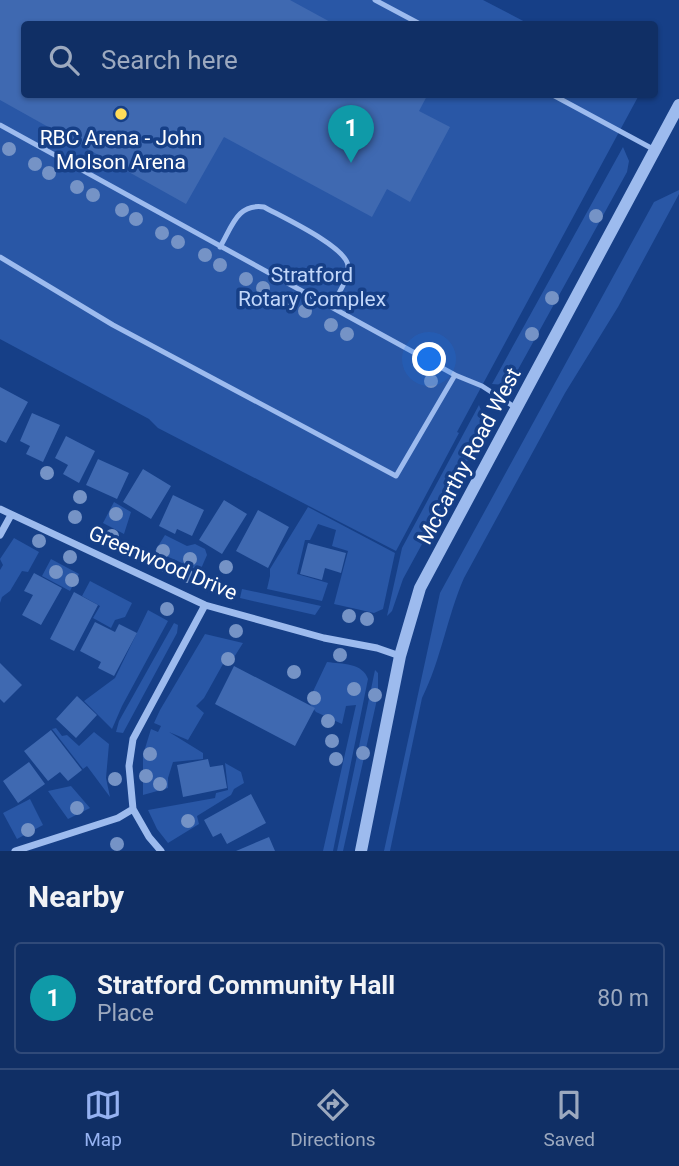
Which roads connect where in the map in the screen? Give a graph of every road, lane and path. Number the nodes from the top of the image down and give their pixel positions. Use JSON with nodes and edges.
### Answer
{"nodes":[{"id":1,"x":374,"y":0,"type":"edge"},
{"id":2,"x":414,"y":21,"type":"edge"},
{"id":3,"x":559,"y":98,"type":"edge"},
{"id":4,"x":679,"y":105,"type":"edge"},
{"id":5,"x":0,"y":125,"type":"edge"},
{"id":6,"x":654,"y":150,"type":"junction"},
{"id":7,"x":220,"y":247,"type":"junction"},
{"id":8,"x":0,"y":257,"type":"edge"},
{"id":9,"x":331,"y":307,"type":"junction"},
{"id":10,"x":455,"y":375,"type":"junction"},
{"id":11,"x":516,"y":408,"type":"junction"},
{"id":12,"x":0,"y":509,"type":"edge"},
{"id":13,"x":11,"y":515,"type":"junction"},
{"id":14,"x":0,"y":535,"type":"edge"},
{"id":15,"x":205,"y":605,"type":"junction"},
{"id":16,"x":400,"y":656,"type":"junction"},
{"id":17,"x":133,"y":809,"type":"junction"},
{"id":18,"x":15,"y":851,"type":"edge"},
{"id":19,"x":161,"y":851,"type":"edge"},
{"id":20,"x":361,"y":851,"type":"edge"}],
"edges":[{"from":1,"to":2,"type":"lane"},
{"from":3,"to":6,"type":"lane"},
{"from":4,"to":6,"type":"street","name":"McCarthy Road West"},
{"from":5,"to":7,"type":"lane"},
{"from":6,"to":11,"type":"street","name":"McCarthy Road West"},
{"from":7,"to":9,"type":"lane"},
{"from":7,"to":9,"type":"lane"},
{"from":8,"to":10,"type":"lane"},
{"from":9,"to":10,"type":"lane"},
{"from":10,"to":11,"type":"lane"},
{"from":11,"to":16,"type":"street","name":"McCarthy Road West"},
{"from":12,"to":13,"type":"street","name":"Greenwood Drive"},
{"from":13,"to":14,"type":"street"},
{"from":13,"to":15,"type":"street","name":"Greenwood Drive"},
{"from":15,"to":16,"type":"street","name":"Greenwood Drive"},
{"from":15,"to":17,"type":"street"},
{"from":16,"to":20,"type":"street","name":"McCarthy Road West"},
{"from":17,"to":18,"type":"street"},
{"from":17,"to":19,"type":"street"}]}
